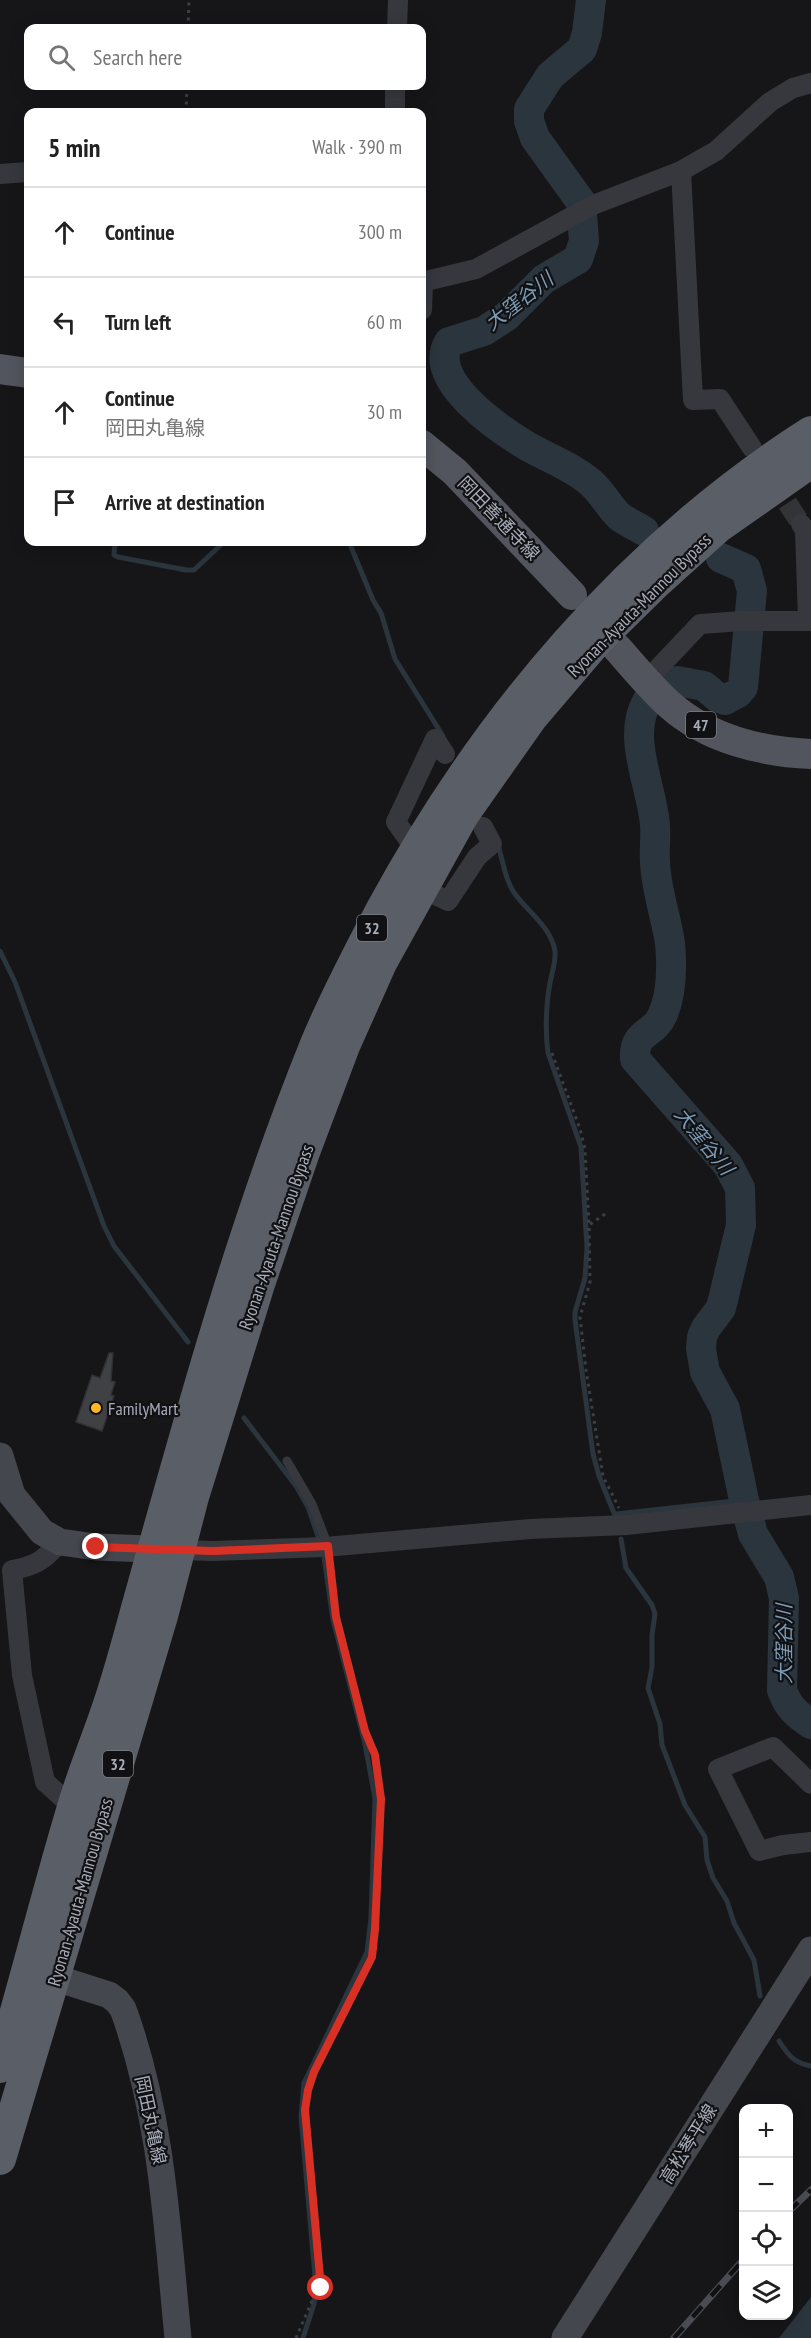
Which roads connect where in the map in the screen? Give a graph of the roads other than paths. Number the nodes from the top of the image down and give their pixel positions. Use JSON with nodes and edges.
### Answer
{"nodes":[{"id":1,"x":398,"y":0,"type":"edge"},
{"id":2,"x":397,"y":24,"type":"edge"},
{"id":3,"x":811,"y":83,"type":"edge"},
{"id":4,"x":395,"y":90,"type":"edge"},
{"id":5,"x":395,"y":108,"type":"edge"},
{"id":6,"x":681,"y":171,"type":"junction"},
{"id":7,"x":24,"y":172,"type":"edge"},
{"id":8,"x":0,"y":174,"type":"edge"},
{"id":9,"x":426,"y":281,"type":"edge"},
{"id":10,"x":0,"y":369,"type":"edge"},
{"id":11,"x":24,"y":372,"type":"edge"},
{"id":12,"x":811,"y":432,"type":"edge"},
{"id":13,"x":426,"y":448,"type":"edge"},
{"id":14,"x":752,"y":448,"type":"dead end"},
{"id":15,"x":811,"y":462,"type":"edge"},
{"id":16,"x":801,"y":524,"type":"tunnel mouth"},
{"id":17,"x":572,"y":595,"type":"dead end"},
{"id":18,"x":809,"y":620,"type":"edge"},
{"id":19,"x":617,"y":648,"type":"dead end"},
{"id":20,"x":647,"y":680,"type":"junction"},
{"id":21,"x":445,"y":754,"type":"dead end"},
{"id":22,"x":811,"y":754,"type":"edge"},
{"id":23,"x":483,"y":827,"type":"dead end"},
{"id":24,"x":415,"y":849,"type":"junction"},
{"id":25,"x":421,"y":888,"type":"junction"},
{"id":26,"x":0,"y":1456,"type":"edge"},
{"id":27,"x":287,"y":1461,"type":"dead end"},
{"id":28,"x":811,"y":1505,"type":"edge"},
{"id":29,"x":60,"y":1542,"type":"junction"},
{"id":30,"x":324,"y":1547,"type":"junction"},
{"id":31,"x":166,"y":1550,"type":"junction"},
{"id":32,"x":9,"y":1627,"type":"edge"},
{"id":33,"x":811,"y":1784,"type":"edge"},
{"id":34,"x":73,"y":1807,"type":"junction"},
{"id":35,"x":811,"y":1842,"type":"edge"},
{"id":36,"x":811,"y":1950,"type":"edge"},
{"id":37,"x":42,"y":1973,"type":"junction"},
{"id":38,"x":0,"y":2067,"type":"edge"},
{"id":39,"x":0,"y":2159,"type":"edge"},
{"id":40,"x":178,"y":2338,"type":"edge"},
{"id":41,"x":565,"y":2338,"type":"edge"}],
"edges":[{"from":1,"to":2,"type":"street"},
{"from":3,"to":6,"type":"street"},
{"from":4,"to":5,"type":"street"},
{"from":6,"to":9,"type":"street"},
{"from":6,"to":14,"type":"street"},
{"from":7,"to":8,"type":"street"},
{"from":10,"to":11,"type":"main road"},
{"from":12,"to":24,"type":"highway","name":"Ryonan-Ayauta-Mannou Bypass","number":"32"},
{"from":13,"to":17,"type":"main road","name":"岡田善通寺線"},
{"from":15,"to":25,"type":"highway","name":"Ryonan-Ayauta-Mannou Bypass","number":"32"},
{"from":16,"to":18,"type":"street"},
{"from":18,"to":20,"type":"street"},
{"from":19,"to":20,"type":"main road","number":"47"},
{"from":20,"to":22,"type":"main road","number":"47"},
{"from":21,"to":24,"type":"street"},
{"from":23,"to":25,"type":"street"},
{"from":24,"to":31,"type":"highway","name":"Ryonan-Ayauta-Mannou Bypass","number":"32"},
{"from":25,"to":31,"type":"highway","name":"Ryonan-Ayauta-Mannou Bypass","number":"32"},
{"from":26,"to":29,"type":"main road"},
{"from":27,"to":30,"type":"lane"},
{"from":28,"to":30,"type":"street"},
{"from":29,"to":31,"type":"main road"},
{"from":29,"to":32,"type":"street"},
{"from":30,"to":31,"type":"street"},
{"from":31,"to":34,"type":"highway","name":"Ryonan-Ayauta-Mannou Bypass","number":"32"},
{"from":31,"to":37,"type":"highway","name":"Ryonan-Ayauta-Mannou Bypass","number":"32"},
{"from":32,"to":34,"type":"street"},
{"from":33,"to":35,"type":"street"},
{"from":34,"to":37,"type":"highway","name":"Ryonan-Ayauta-Mannou Bypass","number":"32"},
{"from":36,"to":41,"type":"main road","name":"高松琴平線"},
{"from":37,"to":38,"type":"highway","name":"Ryonan-Ayauta-Mannou Bypass","number":"32"},
{"from":37,"to":39,"type":"highway","name":"Ryonan-Ayauta-Mannou Bypass","number":"32"},
{"from":37,"to":40,"type":"main road","name":"岡田丸亀線"}]}
